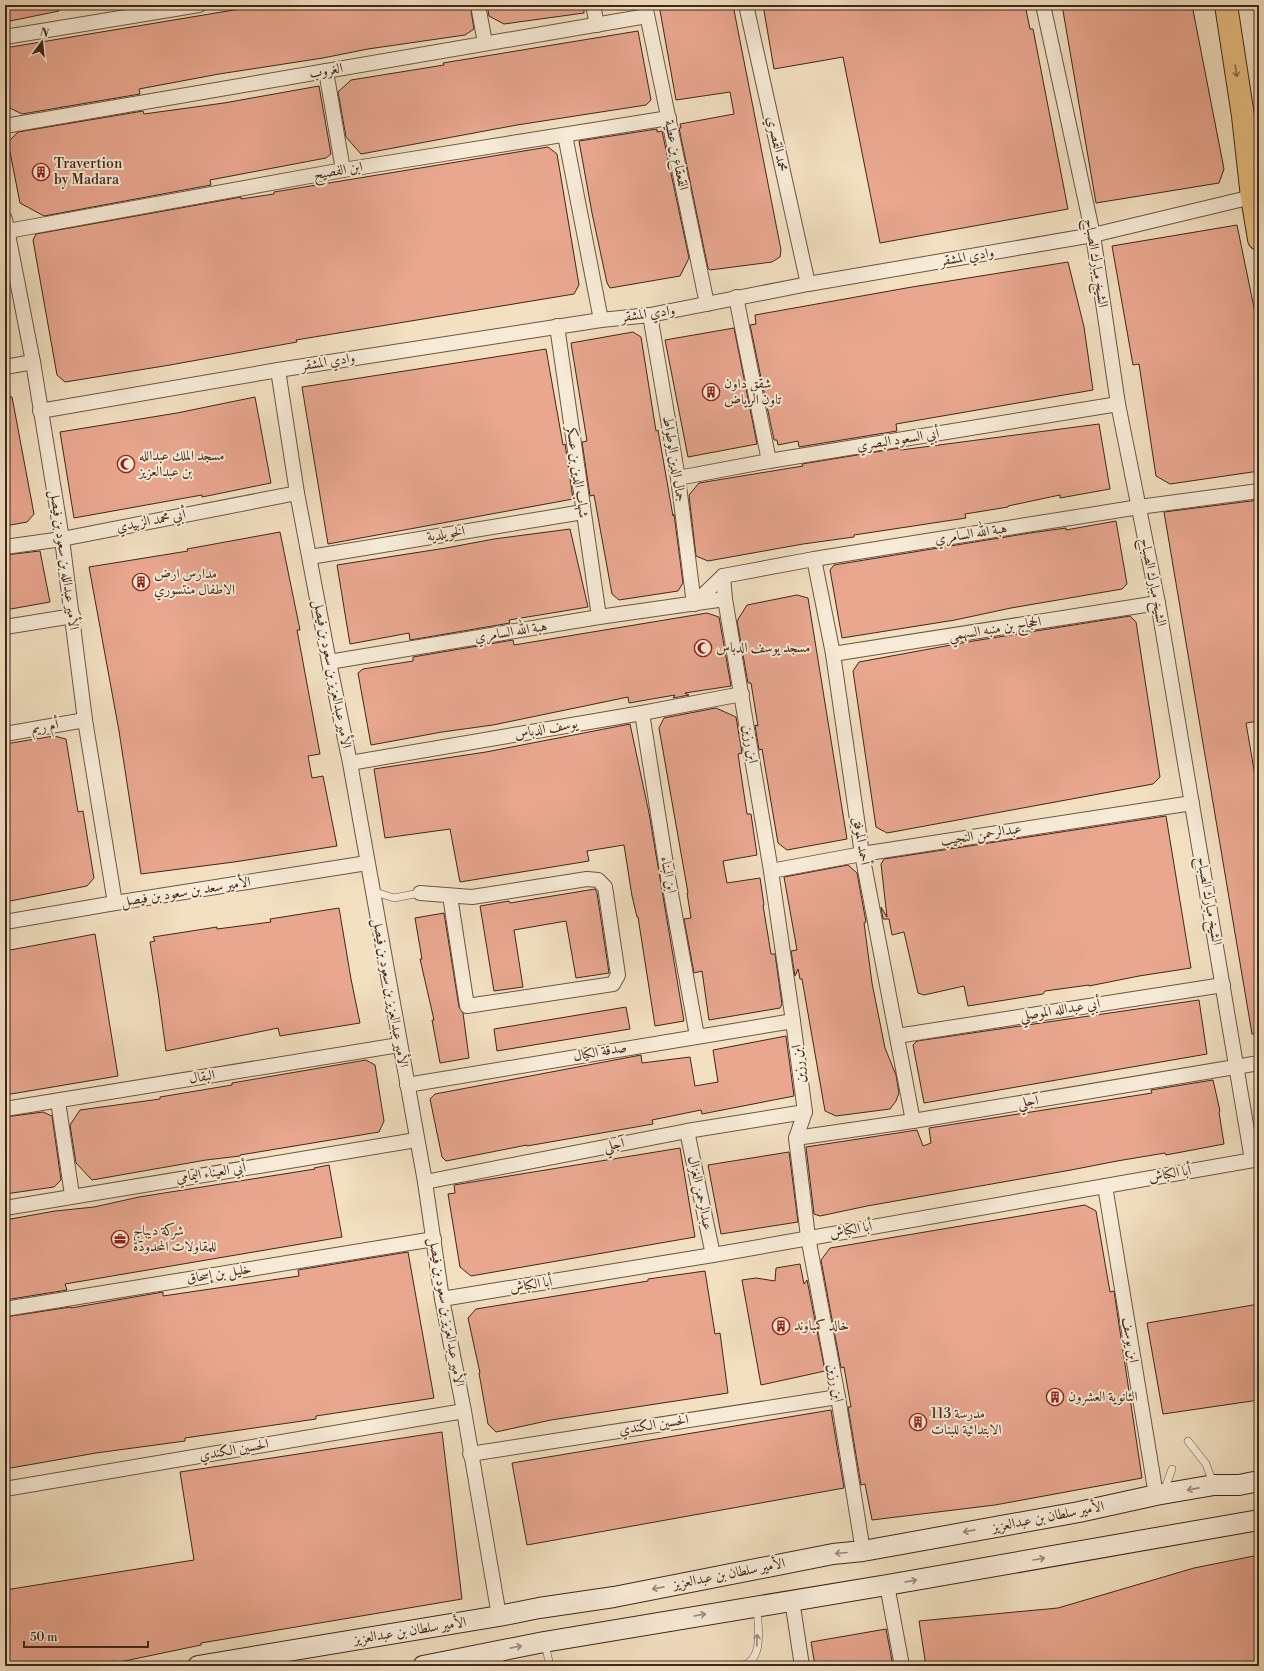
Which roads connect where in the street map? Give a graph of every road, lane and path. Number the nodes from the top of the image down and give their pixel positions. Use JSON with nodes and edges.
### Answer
{"nodes":[{"id":1,"x":199,"y":5,"type":"edge"},
{"id":2,"x":478,"y":5,"type":"edge"},
{"id":3,"x":593,"y":5,"type":"edge"},
{"id":4,"x":746,"y":5,"type":"edge"},
{"id":5,"x":1043,"y":5,"type":"edge"},
{"id":6,"x":1226,"y":5,"type":"edge"},
{"id":7,"x":646,"y":10,"type":"edge"},
{"id":8,"x":597,"y":25,"type":"junction"},
{"id":9,"x":5,"y":37,"type":"edge"},
{"id":10,"x":485,"y":42,"type":"junction"},
{"id":11,"x":326,"y":71,"type":"junction"},
{"id":12,"x":669,"y":118,"type":"junction"},
{"id":13,"x":5,"y":126,"type":"edge"},
{"id":14,"x":565,"y":135,"type":"junction"},
{"id":15,"x":343,"y":170,"type":"junction"},
{"id":16,"x":1252,"y":197,"type":"junction"},
{"id":17,"x":6,"y":225,"type":"edge"},
{"id":18,"x":1092,"y":236,"type":"junction"},
{"id":19,"x":1259,"y":239,"type":"edge"},
{"id":20,"x":808,"y":284,"type":"junction"},
{"id":21,"x":736,"y":297,"type":"junction"},
{"id":22,"x":708,"y":304,"type":"junction"},
{"id":23,"x":650,"y":315,"type":"junction"},
{"id":24,"x":601,"y":320,"type":"junction"},
{"id":25,"x":557,"y":326,"type":"junction"},
{"id":26,"x":33,"y":362,"type":"junction"},
{"id":27,"x":5,"y":367,"type":"edge"},
{"id":28,"x":278,"y":370,"type":"junction"},
{"id":29,"x":1118,"y":404,"type":"junction"},
{"id":30,"x":40,"y":411,"type":"junction"},
{"id":31,"x":769,"y":461,"type":"junction"},
{"id":32,"x":678,"y":478,"type":"junction"},
{"id":33,"x":1259,"y":491,"type":"edge"},
{"id":34,"x":297,"y":493,"type":"junction"},
{"id":35,"x":1139,"y":507,"type":"junction"},
{"id":36,"x":583,"y":512,"type":"junction"},
{"id":37,"x":62,"y":538,"type":"junction"},
{"id":38,"x":5,"y":547,"type":"edge"},
{"id":39,"x":310,"y":557,"type":"junction"},
{"id":40,"x":814,"y":559,"type":"junction"},
{"id":41,"x":723,"y":576,"type":"junction"},
{"id":42,"x":725,"y":599,"type":"junction"},
{"id":43,"x":1158,"y":603,"type":"junction"},
{"id":44,"x":694,"y":604,"type":"junction"},
{"id":45,"x":73,"y":616,"type":"junction"},
{"id":46,"x":599,"y":618,"type":"junction"},
{"id":47,"x":5,"y":627,"type":"edge"},
{"id":48,"x":833,"y":654,"type":"junction"},
{"id":49,"x":329,"y":662,"type":"junction"},
{"id":50,"x":742,"y":694,"type":"junction"},
{"id":51,"x":642,"y":713,"type":"junction"},
{"id":52,"x":85,"y":720,"type":"junction"},
{"id":53,"x":5,"y":734,"type":"edge"},
{"id":54,"x":350,"y":763,"type":"junction"},
{"id":55,"x":1192,"y":803,"type":"junction"},
{"id":56,"x":862,"y":854,"type":"junction"},
{"id":57,"x":367,"y":863,"type":"junction"},
{"id":58,"x":770,"y":871,"type":"junction"},
{"id":59,"x":372,"y":891,"type":"junction"},
{"id":60,"x":420,"y":893,"type":"joint"},
{"id":61,"x":450,"y":896,"type":"junction"},
{"id":62,"x":115,"y":903,"type":"junction"},
{"id":63,"x":5,"y":922,"type":"edge"},
{"id":64,"x":1223,"y":985,"type":"junction"},
{"id":65,"x":794,"y":1021,"type":"junction"},
{"id":66,"x":698,"y":1036,"type":"junction"},
{"id":67,"x":897,"y":1036,"type":"junction"},
{"id":68,"x":399,"y":1045,"type":"junction"},
{"id":69,"x":1259,"y":1062,"type":"edge"},
{"id":70,"x":1236,"y":1067,"type":"junction"},
{"id":71,"x":407,"y":1085,"type":"junction"},
{"id":72,"x":58,"y":1101,"type":"junction"},
{"id":73,"x":5,"y":1109,"type":"edge"},
{"id":74,"x":805,"y":1112,"type":"junction"},
{"id":75,"x":913,"y":1121,"type":"junction"},
{"id":76,"x":687,"y":1131,"type":"junction"},
{"id":77,"x":796,"y":1138,"type":"junction"},
{"id":78,"x":416,"y":1140,"type":"junction"},
{"id":79,"x":1256,"y":1160,"type":"edge"},
{"id":80,"x":425,"y":1182,"type":"junction"},
{"id":81,"x":1105,"y":1186,"type":"junction"},
{"id":82,"x":72,"y":1195,"type":"junction"},
{"id":83,"x":5,"y":1208,"type":"edge"},
{"id":84,"x":808,"y":1237,"type":"junction"},
{"id":85,"x":434,"y":1239,"type":"junction"},
{"id":86,"x":713,"y":1255,"type":"junction"},
{"id":87,"x":442,"y":1299,"type":"junction"},
{"id":88,"x":5,"y":1309,"type":"edge"},
{"id":89,"x":838,"y":1397,"type":"junction"},
{"id":90,"x":464,"y":1411,"type":"junction"},
{"id":91,"x":1188,"y":1441,"type":"dead end"},
{"id":92,"x":470,"y":1454,"type":"junction"},
{"id":93,"x":1172,"y":1469,"type":"dead end"},
{"id":94,"x":1259,"y":1481,"type":"edge"},
{"id":95,"x":1214,"y":1485,"type":"junction"},
{"id":96,"x":5,"y":1489,"type":"edge"},
{"id":97,"x":1160,"y":1494,"type":"junction"},
{"id":98,"x":1259,"y":1520,"type":"edge"},
{"id":99,"x":863,"y":1551,"type":"junction"},
{"id":100,"x":887,"y":1585,"type":"junction"},
{"id":101,"x":792,"y":1600,"type":"junction"},
{"id":102,"x":757,"y":1606,"type":"junction"},
{"id":103,"x":498,"y":1616,"type":"junction"},
{"id":104,"x":544,"y":1642,"type":"junction"},
{"id":105,"x":496,"y":1659,"type":"edge"},
{"id":106,"x":198,"y":1666,"type":"edge"},
{"id":107,"x":427,"y":1666,"type":"edge"},
{"id":108,"x":550,"y":1666,"type":"edge"},
{"id":109,"x":740,"y":1666,"type":"edge"},
{"id":110,"x":802,"y":1666,"type":"edge"},
{"id":111,"x":902,"y":1666,"type":"edge"}],
"edges":[{"from":1,"to":9,"type":"street"},
{"from":2,"to":10,"type":"street"},
{"from":3,"to":8,"type":"street"},
{"from":4,"to":20,"type":"street","name":"محمد القصري"},
{"from":5,"to":18,"type":"street","name":"الشيخ مبارك الصباح"},
{"from":6,"to":16,"type":"main road","one_way":true},
{"from":7,"to":8,"type":"street","name":"الغروب"},
{"from":7,"to":12,"type":"street","name":"القعقاع بن عطية"},
{"from":8,"to":10,"type":"street","name":"الغروب"},
{"from":10,"to":11,"type":"street","name":"الغروب"},
{"from":11,"to":13,"type":"street","name":"الغروب"},
{"from":11,"to":15,"type":"street"},
{"from":12,"to":14,"type":"street","name":"ابن الفصيح"},
{"from":12,"to":22,"type":"street","name":"القعقاع بن عطية"},
{"from":14,"to":15,"type":"street","name":"ابن الفصيح"},
{"from":14,"to":24,"type":"street"},
{"from":15,"to":17,"type":"street","name":"ابن الفصيح"},
{"from":16,"to":18,"type":"street","name":"وادي المشقر"},
{"from":16,"to":19,"type":"main road"},
{"from":17,"to":26,"type":"street","name":"الأمير عبدالله بن سعود بن فيصل"},
{"from":18,"to":20,"type":"street","name":"وادي المشقر"},
{"from":18,"to":29,"type":"street","name":"الشيخ مبارك الصباح"},
{"from":20,"to":21,"type":"street","name":"وادي المشقر"},
{"from":21,"to":22,"type":"street","name":"وادي المشقر"},
{"from":21,"to":31,"type":"street"},
{"from":22,"to":23,"type":"street","name":"وادي المشقر"},
{"from":23,"to":24,"type":"street","name":"وادي المشقر"},
{"from":23,"to":32,"type":"street","name":"جمال الدين الوطواط"},
{"from":24,"to":25,"type":"street","name":"وادي المشقر"},
{"from":25,"to":28,"type":"street","name":"وادي المشقر"},
{"from":25,"to":36,"type":"street","name":"شهاب الدين بن عسكر"},
{"from":26,"to":27,"type":"street"},
{"from":26,"to":30,"type":"street","name":"الأمير عبدالله بن سعود بن فيصل"},
{"from":28,"to":30,"type":"street","name":"وادي المشقر"},
{"from":28,"to":34,"type":"street","name":"الأمير عبدالعزيز بن سعود بن فيصل"},
{"from":29,"to":31,"type":"street","name":"أبي السعود البصري"},
{"from":29,"to":35,"type":"street","name":"الشيخ مبارك الصباح"},
{"from":30,"to":37,"type":"street","name":"الأمير عبدالله بن سعود بن فيصل"},
{"from":31,"to":32,"type":"street","name":"أبي السعود البصري"},
{"from":32,"to":44,"type":"street","name":"جمال الدين الوطواط"},
{"from":33,"to":35,"type":"street","name":"هبة الله السامري"},
{"from":34,"to":37,"type":"street","name":"أبي محمد الزبيدي"},
{"from":34,"to":39,"type":"street","name":"الأمير عبدالعزيز بن سعود بن فيصل"},
{"from":35,"to":40,"type":"street","name":"هبة الله السامري"},
{"from":35,"to":43,"type":"street","name":"الشيخ مبارك الصباح"},
{"from":36,"to":39,"type":"street","name":"الخويلدية"},
{"from":36,"to":46,"type":"street","name":"شهاب الدين بن عسكر"},
{"from":37,"to":38,"type":"street","name":"أبي محمد الزبيدي"},
{"from":37,"to":45,"type":"street","name":"الأمير عبدالله بن سعود بن فيصل"},
{"from":39,"to":49,"type":"street","name":"الأمير عبدالعزيز بن سعود بن فيصل"},
{"from":40,"to":41,"type":"street","name":"هبة الله السامري"},
{"from":40,"to":48,"type":"street","name":"أحمد الموفق"},
{"from":41,"to":42,"type":"street","name":"ابن رزين"},
{"from":41,"to":44,"type":"street"},
{"from":42,"to":44,"type":"street","name":"هبة الله السامري"},
{"from":42,"to":50,"type":"street","name":"ابن رزين"},
{"from":43,"to":48,"type":"street","name":"الحجاج بن منبه السهمي"},
{"from":43,"to":55,"type":"street","name":"الشيخ مبارك الصباح"},
{"from":44,"to":46,"type":"street","name":"هبة الله السامري"},
{"from":45,"to":47,"type":"street"},
{"from":45,"to":52,"type":"street","name":"الأمير عبدالله بن سعود بن فيصل"},
{"from":46,"to":49,"type":"street","name":"هبة الله السامري"},
{"from":48,"to":56,"type":"street","name":"أحمد الموفق"},
{"from":49,"to":54,"type":"street","name":"الأمير عبدالعزيز بن سعود بن فيصل"},
{"from":50,"to":51,"type":"street","name":"يوسف الدباس"},
{"from":50,"to":58,"type":"street","name":"ابن رزين"},
{"from":51,"to":54,"type":"street","name":"يوسف الدباس"},
{"from":51,"to":66,"type":"street","name":"ابن البناء"},
{"from":52,"to":53,"type":"street","name":"أم ريم"},
{"from":52,"to":62,"type":"street","name":"الأمير عبدالله بن سعود بن فيصل"},
{"from":54,"to":57,"type":"street","name":"الأمير عبدالعزيز بن سعود بن فيصل"},
{"from":55,"to":56,"type":"street","name":"عبدالرحمن النجيب"},
{"from":55,"to":64,"type":"street","name":"الشيخ مبارك الصباح"},
{"from":56,"to":58,"type":"street","name":"عبدالرحمن النجيب"},
{"from":56,"to":67,"type":"street","name":"أحمد الموفق"},
{"from":57,"to":59,"type":"street","name":"الأمير عبدالعزيز بن سعود بن فيصل"},
{"from":57,"to":62,"type":"street","name":"الأمير سعد بن سعود بن فيصل"},
{"from":58,"to":65,"type":"street","name":"ابن رزين"},
{"from":59,"to":60,"type":"lane"},
{"from":59,"to":68,"type":"street","name":"الأمير عبدالعزيز بن سعود بن فيصل"},
{"from":60,"to":61,"type":"street"},
{"from":61,"to":61,"type":"street"},
{"from":62,"to":63,"type":"street","name":"الأمير سعد بن سعود بن فيصل"},
{"from":64,"to":67,"type":"street","name":"أبي عبدالله الموصلي"},
{"from":64,"to":70,"type":"street","name":"الشيخ مبارك الصباح"},
{"from":65,"to":66,"type":"street","name":"صدقة الكيال"},
{"from":65,"to":74,"type":"street","name":"ابن رزين"},
{"from":66,"to":71,"type":"street","name":"صدقة الكيال"},
{"from":67,"to":75,"type":"street","name":"أحمد الموفق"},
{"from":68,"to":71,"type":"street","name":"الأمير عبدالعزيز بن سعود بن فيصل"},
{"from":68,"to":72,"type":"street","name":"البقال"},
{"from":69,"to":70,"type":"street","name":"آجلي"},
{"from":70,"to":75,"type":"street","name":"آجلي"},
{"from":70,"to":79,"type":"street","name":"الشيخ مبارك الصباح"},
{"from":71,"to":78,"type":"street","name":"الأمير عبدالعزيز بن سعود بن فيصل"},
{"from":72,"to":73,"type":"street","name":"البقال"},
{"from":72,"to":82,"type":"street"},
{"from":74,"to":76,"type":"street","name":"آجلي"},
{"from":74,"to":77,"type":"street","name":"ابن رزين"},
{"from":75,"to":77,"type":"street","name":"آجلي"},
{"from":76,"to":80,"type":"street","name":"آجلي"},
{"from":76,"to":86,"type":"street","name":"عبدالرحمن الغزال"},
{"from":77,"to":84,"type":"street","name":"ابن رزين"},
{"from":78,"to":80,"type":"street","name":"الأمير عبدالعزيز بن سعود بن فيصل"},
{"from":78,"to":82,"type":"street","name":"أبي العيناء اليمامي"},
{"from":79,"to":81,"type":"street","name":"أبا الكباش"},
{"from":80,"to":85,"type":"street","name":"الأمير عبدالعزيز بن سعود بن فيصل"},
{"from":81,"to":84,"type":"street","name":"أبا الكباش"},
{"from":81,"to":97,"type":"street","name":"ابن يوسف"},
{"from":82,"to":83,"type":"street","name":"أبي العيناء اليمامي"},
{"from":84,"to":86,"type":"street","name":"أبا الكباش"},
{"from":84,"to":89,"type":"street","name":"ابن رزين"},
{"from":85,"to":87,"type":"street","name":"الأمير عبدالعزيز بن سعود بن فيصل"},
{"from":85,"to":88,"type":"street","name":"خليل بن إسحاق"},
{"from":86,"to":87,"type":"street","name":"أبا الكباش"},
{"from":87,"to":90,"type":"street","name":"الأمير عبدالعزيز بن سعود بن فيصل"},
{"from":89,"to":92,"type":"street","name":"الحسين الكندي"},
{"from":89,"to":99,"type":"street","name":"ابن رزين"},
{"from":90,"to":92,"type":"street","name":"الأمير عبدالعزيز بن سعود بن فيصل"},
{"from":90,"to":96,"type":"street","name":"الحسين الكندي"},
{"from":91,"to":95,"type":"lane"},
{"from":92,"to":103,"type":"street","name":"الأمير عبدالعزيز بن سعود بن فيصل"},
{"from":93,"to":97,"type":"lane"},
{"from":94,"to":95,"type":"street","name":"الأمير سلطان بن عبدالعزيز"},
{"from":95,"to":97,"type":"street","name":"الأمير سلطان بن عبدالعزيز","one_way":true},
{"from":97,"to":99,"type":"street","name":"الأمير سلطان بن عبدالعزيز","one_way":true},
{"from":100,"to":98,"type":"street","one_way":true},
{"from":99,"to":103,"type":"street","name":"الأمير سلطان بن عبدالعزيز","one_way":true},
{"from":100,"to":101,"type":"street"},
{"from":100,"to":111,"type":"street"},
{"from":101,"to":102,"type":"street"},
{"from":101,"to":110,"type":"street"},
{"from":104,"to":102,"type":"street","one_way":true},
{"from":109,"to":102,"type":"lane","one_way":true},
{"from":103,"to":106,"type":"street","name":"الأمير سلطان بن عبدالعزيز"},
{"from":105,"to":104,"type":"street","one_way":true},
{"from":104,"to":108,"type":"lane"},
{"from":105,"to":107,"type":"street"}]}
